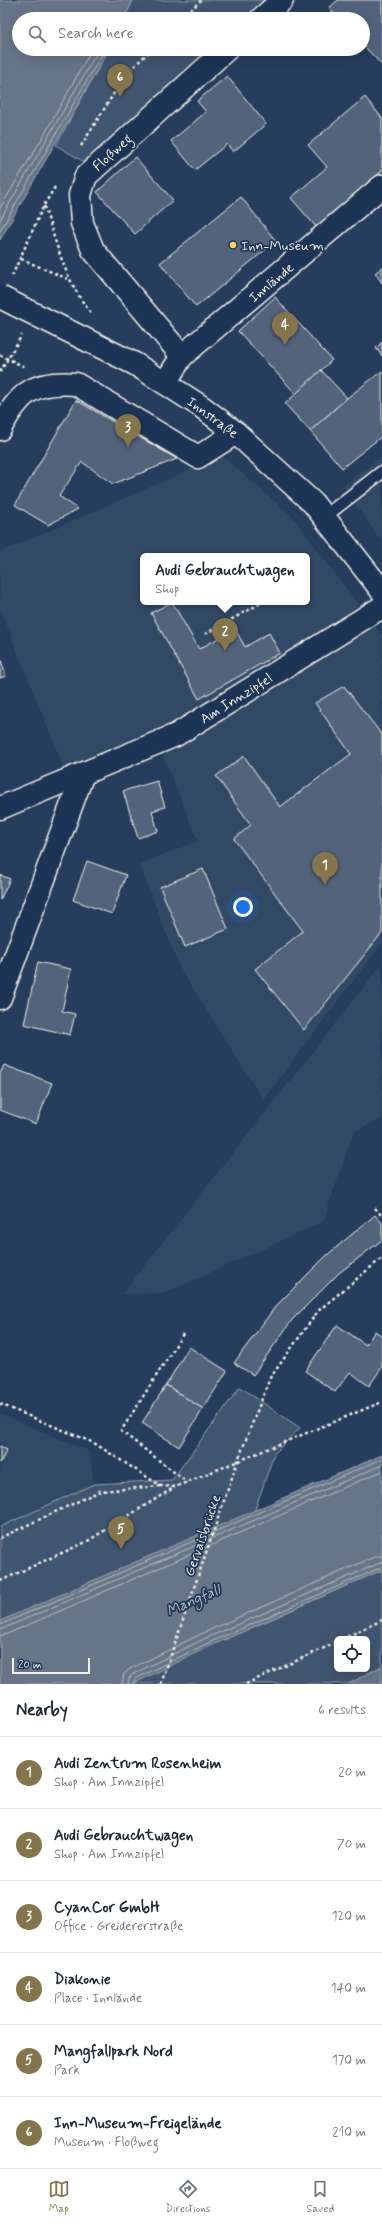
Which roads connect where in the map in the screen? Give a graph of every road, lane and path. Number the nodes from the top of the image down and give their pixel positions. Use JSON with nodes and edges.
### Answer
{"nodes":[{"id":1,"x":201,"y":0,"type":"edge"},
{"id":2,"x":282,"y":0,"type":"edge"},
{"id":3,"x":189,"y":12,"type":"edge"},
{"id":4,"x":269,"y":12,"type":"edge"},
{"id":5,"x":145,"y":56,"type":"edge"},
{"id":6,"x":219,"y":56,"type":"edge"},
{"id":7,"x":77,"y":152,"type":"dead end"},
{"id":8,"x":56,"y":185,"type":"dead end"},
{"id":9,"x":382,"y":186,"type":"edge"},
{"id":10,"x":44,"y":205,"type":"junction"},
{"id":11,"x":21,"y":259,"type":"junction"},
{"id":12,"x":68,"y":280,"type":"junction"},
{"id":13,"x":9,"y":294,"type":"edge"},
{"id":14,"x":95,"y":318,"type":"dead end"},
{"id":15,"x":0,"y":355,"type":"edge"},
{"id":16,"x":182,"y":356,"type":"junction"},
{"id":17,"x":0,"y":372,"type":"edge"},
{"id":18,"x":165,"y":383,"type":"junction"},
{"id":19,"x":0,"y":429,"type":"edge"},
{"id":20,"x":236,"y":433,"type":"junction"},
{"id":21,"x":382,"y":472,"type":"edge"},
{"id":22,"x":324,"y":517,"type":"junction"},
{"id":23,"x":382,"y":592,"type":"edge"},
{"id":24,"x":258,"y":605,"type":"edge"},
{"id":25,"x":382,"y":607,"type":"edge"},
{"id":26,"x":205,"y":634,"type":"dead end"},
{"id":27,"x":83,"y":774,"type":"junction"},
{"id":28,"x":0,"y":808,"type":"edge"},
{"id":29,"x":0,"y":998,"type":"edge"},
{"id":30,"x":375,"y":1208,"type":"dead end"},
{"id":31,"x":382,"y":1216,"type":"edge"},
{"id":32,"x":382,"y":1258,"type":"edge"},
{"id":33,"x":183,"y":1334,"type":"dead end"},
{"id":34,"x":382,"y":1402,"type":"edge"},
{"id":35,"x":0,"y":1404,"type":"edge"},
{"id":36,"x":238,"y":1460,"type":"junction"},
{"id":37,"x":187,"y":1482,"type":"junction"},
{"id":38,"x":161,"y":1486,"type":"junction"},
{"id":39,"x":175,"y":1487,"type":"junction"},
{"id":40,"x":0,"y":1538,"type":"edge"},
{"id":41,"x":0,"y":1581,"type":"edge"},
{"id":42,"x":382,"y":1620,"type":"edge"},
{"id":43,"x":348,"y":1636,"type":"edge"},
{"id":44,"x":334,"y":1643,"type":"edge"},
{"id":45,"x":161,"y":1684,"type":"edge"},
{"id":46,"x":246,"y":1684,"type":"edge"}],
"edges":[{"from":1,"to":3,"type":"path"},
{"from":2,"to":4,"type":"street"},
{"from":5,"to":7,"type":"path"},
{"from":6,"to":16,"type":"street","name":"Floßweg"},
{"from":8,"to":10,"type":"path"},
{"from":9,"to":16,"type":"street","name":"Innlände"},
{"from":10,"to":11,"type":"path"},
{"from":10,"to":12,"type":"path"},
{"from":11,"to":12,"type":"path"},
{"from":11,"to":13,"type":"path"},
{"from":12,"to":14,"type":"path"},
{"from":13,"to":18,"type":"street","name":"Innstraße"},
{"from":15,"to":17,"type":"path"},
{"from":16,"to":18,"type":"street","name":"Innlände"},
{"from":18,"to":20,"type":"street","name":"Innstraße"},
{"from":19,"to":20,"type":"street"},
{"from":20,"to":22,"type":"street","name":"Innstraße"},
{"from":21,"to":22,"type":"lane"},
{"from":22,"to":23,"type":"street","name":"Innstraße"},
{"from":24,"to":26,"type":"path"},
{"from":25,"to":27,"type":"street","name":"Am Innzipfel"},
{"from":27,"to":28,"type":"street","name":"Am Innzipfel"},
{"from":27,"to":29,"type":"street"},
{"from":30,"to":31,"type":"path"},
{"from":32,"to":36,"type":"path","name":"Gervaisbrücke"},
{"from":33,"to":37,"type":"path"},
{"from":34,"to":36,"type":"path"},
{"from":35,"to":38,"type":"path"},
{"from":36,"to":37,"type":"path"},
{"from":36,"to":45,"type":"path","name":"Gervaisbrücke"},
{"from":37,"to":39,"type":"path"},
{"from":38,"to":39,"type":"path"},
{"from":38,"to":40,"type":"path"},
{"from":39,"to":41,"type":"path"},
{"from":42,"to":43,"type":"path"},
{"from":44,"to":46,"type":"path"}]}
